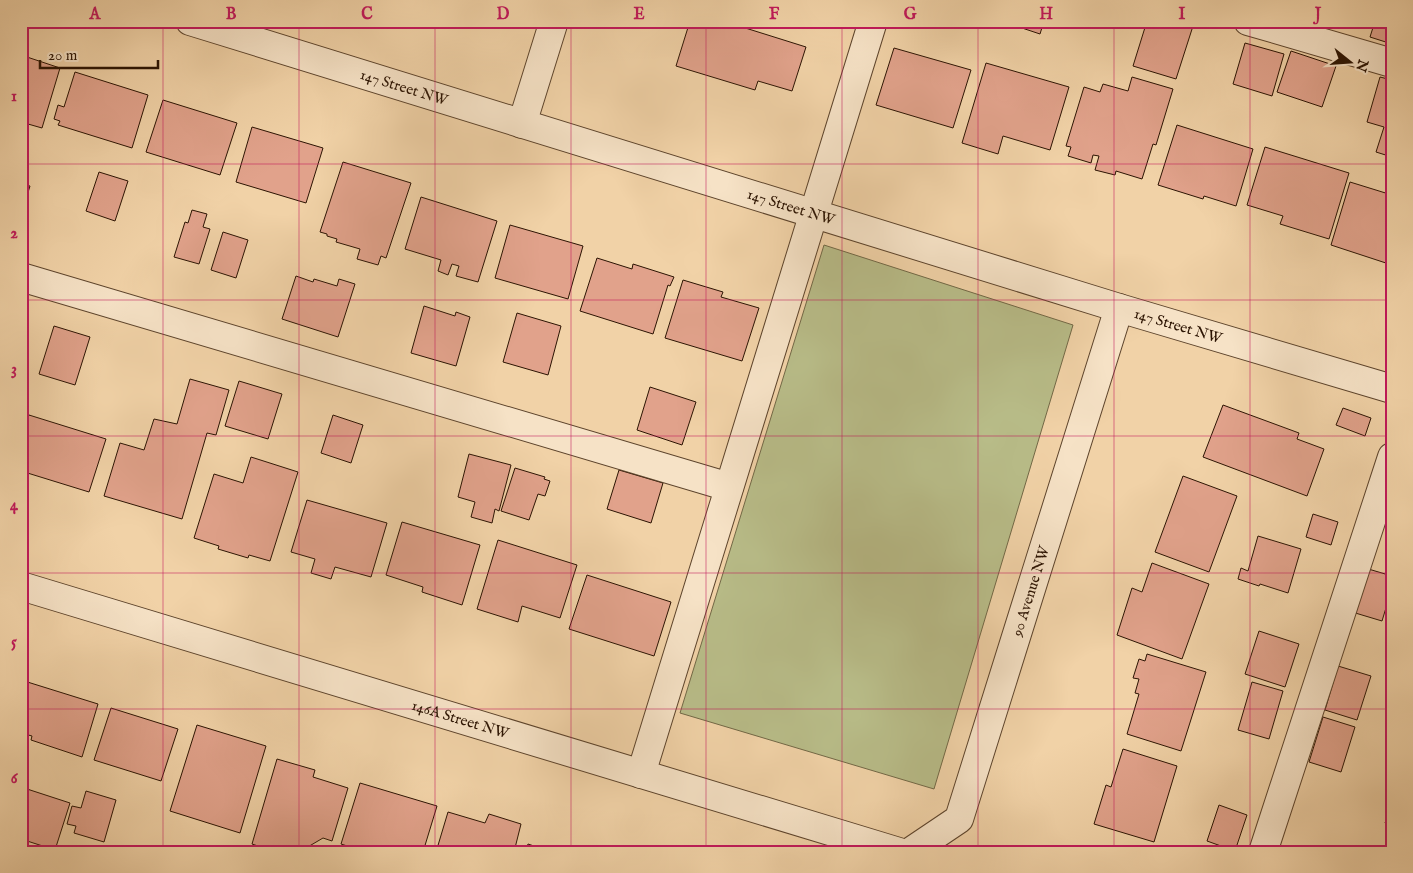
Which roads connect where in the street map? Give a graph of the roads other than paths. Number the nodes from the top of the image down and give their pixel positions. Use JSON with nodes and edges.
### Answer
{"nodes":[{"id":1,"x":190,"y":21,"type":"edge"},
{"id":2,"x":554,"y":21,"type":"edge"},
{"id":3,"x":873,"y":21,"type":"edge"},
{"id":4,"x":1248,"y":21,"type":"edge"},
{"id":5,"x":251,"y":30,"type":"edge"},
{"id":6,"x":1392,"y":63,"type":"edge"},
{"id":7,"x":522,"y":124,"type":"junction"},
{"id":8,"x":814,"y":214,"type":"junction"},
{"id":9,"x":21,"y":277,"type":"edge"},
{"id":10,"x":1119,"y":308,"type":"junction"},
{"id":11,"x":1392,"y":389,"type":"edge"},
{"id":12,"x":1392,"y":458,"type":"edge"},
{"id":13,"x":728,"y":487,"type":"junction"},
{"id":14,"x":21,"y":586,"type":"edge"},
{"id":15,"x":641,"y":774,"type":"junction"},
{"id":16,"x":899,"y":852,"type":"edge"},
{"id":17,"x":910,"y":852,"type":"edge"},
{"id":18,"x":1263,"y":852,"type":"edge"}],
"edges":[{"from":1,"to":5,"type":"street","name":"147 Street NW"},
{"from":2,"to":7,"type":"street"},
{"from":3,"to":8,"type":"street"},
{"from":4,"to":6,"type":"street"},
{"from":5,"to":7,"type":"street","name":"147 Street NW"},
{"from":7,"to":8,"type":"street","name":"147 Street NW"},
{"from":8,"to":10,"type":"street","name":"147 Street NW"},
{"from":8,"to":13,"type":"street"},
{"from":9,"to":13,"type":"street"},
{"from":10,"to":11,"type":"street","name":"147 Street NW"},
{"from":10,"to":17,"type":"street","name":"90 Avenue NW"},
{"from":12,"to":18,"type":"street"},
{"from":13,"to":15,"type":"street"},
{"from":14,"to":15,"type":"street","name":"146A Street NW"},
{"from":15,"to":16,"type":"street","name":"146A Street NW"}]}
